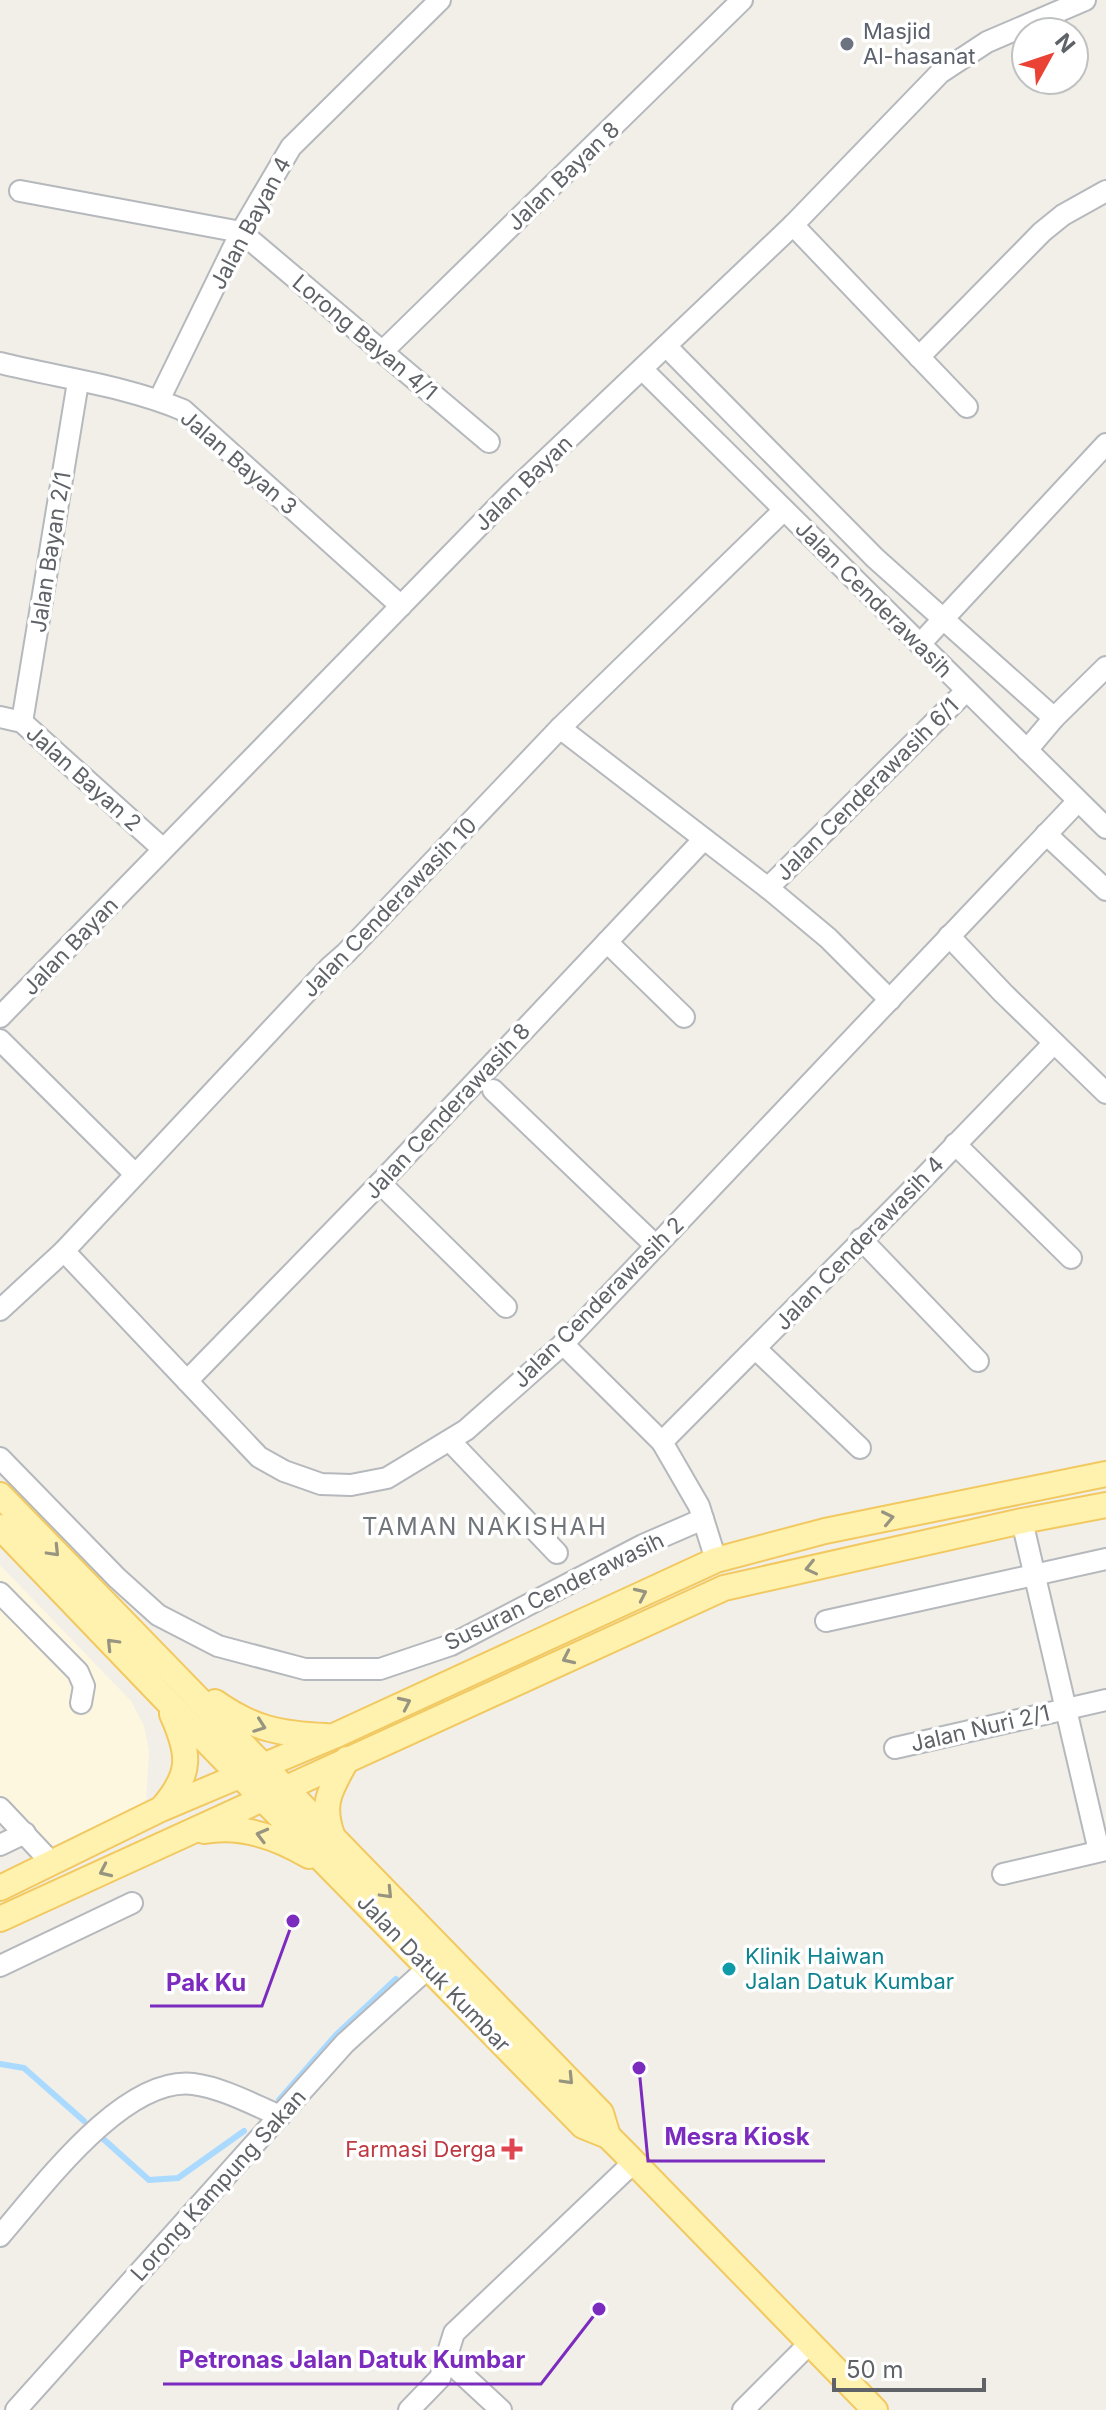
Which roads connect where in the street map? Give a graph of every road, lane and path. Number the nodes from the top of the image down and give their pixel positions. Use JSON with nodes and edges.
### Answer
{"nodes":[{"id":1,"x":440,"y":0,"type":"edge"},
{"id":2,"x":742,"y":0,"type":"edge"},
{"id":3,"x":1085,"y":0,"type":"edge"},
{"id":4,"x":20,"y":191,"type":"dead end"},
{"id":5,"x":1106,"y":191,"type":"edge"},
{"id":6,"x":793,"y":225,"type":"junction"},
{"id":7,"x":241,"y":232,"type":"junction"},
{"id":8,"x":666,"y":346,"type":"junction"},
{"id":9,"x":383,"y":351,"type":"junction"},
{"id":10,"x":919,"y":357,"type":"junction"},
{"id":11,"x":0,"y":363,"type":"edge"},
{"id":12,"x":642,"y":369,"type":"junction"},
{"id":13,"x":78,"y":382,"type":"junction"},
{"id":14,"x":159,"y":400,"type":"junction"},
{"id":15,"x":967,"y":407,"type":"dead end"},
{"id":16,"x":489,"y":442,"type":"dead end"},
{"id":17,"x":1106,"y":444,"type":"edge"},
{"id":18,"x":784,"y":510,"type":"junction"},
{"id":19,"x":401,"y":606,"type":"junction"},
{"id":20,"x":943,"y":619,"type":"junction"},
{"id":21,"x":920,"y":644,"type":"junction"},
{"id":22,"x":1106,"y":667,"type":"edge"},
{"id":23,"x":966,"y":691,"type":"junction"},
{"id":24,"x":0,"y":717,"type":"edge"},
{"id":25,"x":1054,"y":718,"type":"junction"},
{"id":26,"x":22,"y":722,"type":"junction"},
{"id":27,"x":560,"y":728,"type":"junction"},
{"id":28,"x":1027,"y":750,"type":"junction"},
{"id":29,"x":1078,"y":801,"type":"junction"},
{"id":30,"x":1106,"y":828,"type":"edge"},
{"id":31,"x":1046,"y":834,"type":"junction"},
{"id":32,"x":704,"y":839,"type":"junction"},
{"id":33,"x":163,"y":849,"type":"junction"},
{"id":34,"x":768,"y":888,"type":"junction"},
{"id":35,"x":1106,"y":890,"type":"edge"},
{"id":36,"x":949,"y":936,"type":"junction"},
{"id":37,"x":607,"y":942,"type":"junction"},
{"id":38,"x":890,"y":1000,"type":"junction"},
{"id":39,"x":0,"y":1017,"type":"edge"},
{"id":40,"x":684,"y":1017,"type":"dead end"},
{"id":41,"x":0,"y":1040,"type":"edge"},
{"id":42,"x":1054,"y":1043,"type":"junction"},
{"id":43,"x":493,"y":1090,"type":"dead end"},
{"id":44,"x":1106,"y":1093,"type":"edge"},
{"id":45,"x":955,"y":1144,"type":"junction"},
{"id":46,"x":135,"y":1174,"type":"junction"},
{"id":47,"x":380,"y":1183,"type":"junction"},
{"id":48,"x":861,"y":1239,"type":"junction"},
{"id":49,"x":656,"y":1246,"type":"junction"},
{"id":50,"x":64,"y":1251,"type":"junction"},
{"id":51,"x":1071,"y":1258,"type":"dead end"},
{"id":52,"x":506,"y":1307,"type":"dead end"},
{"id":53,"x":0,"y":1310,"type":"edge"},
{"id":54,"x":563,"y":1344,"type":"junction"},
{"id":55,"x":756,"y":1349,"type":"junction"},
{"id":56,"x":978,"y":1361,"type":"dead end"},
{"id":57,"x":187,"y":1381,"type":"junction"},
{"id":58,"x":450,"y":1441,"type":"junction"},
{"id":59,"x":662,"y":1442,"type":"junction"},
{"id":60,"x":860,"y":1448,"type":"dead end"},
{"id":61,"x":0,"y":1458,"type":"edge"},
{"id":62,"x":1106,"y":1474,"type":"edge"},
{"id":63,"x":0,"y":1495,"type":"edge"},
{"id":64,"x":1106,"y":1505,"type":"edge"},
{"id":65,"x":703,"y":1519,"type":"junction"},
{"id":66,"x":1022,"y":1521,"type":"junction"},
{"id":67,"x":0,"y":1527,"type":"edge"},
{"id":68,"x":557,"y":1553,"type":"dead end"},
{"id":69,"x":1106,"y":1559,"type":"edge"},
{"id":70,"x":716,"y":1560,"type":"junction"},
{"id":71,"x":1035,"y":1575,"type":"junction"},
{"id":72,"x":0,"y":1593,"type":"edge"},
{"id":73,"x":826,"y":1621,"type":"dead end"},
{"id":74,"x":171,"y":1670,"type":"junction"},
{"id":75,"x":166,"y":1700,"type":"junction"},
{"id":76,"x":1106,"y":1700,"type":"edge"},
{"id":77,"x":81,"y":1703,"type":"dead end"},
{"id":78,"x":1066,"y":1709,"type":"junction"},
{"id":79,"x":334,"y":1736,"type":"junction"},
{"id":80,"x":895,"y":1748,"type":"dead end"},
{"id":81,"x":347,"y":1759,"type":"junction"},
{"id":82,"x":263,"y":1766,"type":"junction"},
{"id":83,"x":240,"y":1776,"type":"junction"},
{"id":84,"x":285,"y":1787,"type":"junction"},
{"id":85,"x":262,"y":1798,"type":"junction"},
{"id":86,"x":0,"y":1808,"type":"edge"},
{"id":87,"x":161,"y":1809,"type":"junction"},
{"id":88,"x":25,"y":1833,"type":"junction"},
{"id":89,"x":332,"y":1837,"type":"junction"},
{"id":90,"x":176,"y":1839,"type":"junction"},
{"id":91,"x":0,"y":1845,"type":"edge"},
{"id":92,"x":1102,"y":1850,"type":"edge"},
{"id":93,"x":52,"y":1863,"type":"junction"},
{"id":94,"x":332,"y":1869,"type":"junction"},
{"id":95,"x":1003,"y":1874,"type":"dead end"},
{"id":96,"x":0,"y":1888,"type":"edge"},
{"id":97,"x":132,"y":1903,"type":"dead end"},
{"id":98,"x":0,"y":1919,"type":"edge"},
{"id":99,"x":2,"y":1960,"type":"edge"},
{"id":100,"x":428,"y":1968,"type":"junction"},
{"id":101,"x":280,"y":2116,"type":"junction"},
{"id":102,"x":604,"y":2124,"type":"junction"},
{"id":103,"x":634,"y":2162,"type":"junction"},
{"id":104,"x":0,"y":2236,"type":"edge"},
{"id":105,"x":810,"y":2343,"type":"junction"},
{"id":106,"x":447,"y":2360,"type":"junction"},
{"id":107,"x":16,"y":2410,"type":"edge"},
{"id":108,"x":409,"y":2410,"type":"edge"},
{"id":109,"x":501,"y":2410,"type":"edge"},
{"id":110,"x":743,"y":2410,"type":"edge"},
{"id":111,"x":875,"y":2410,"type":"edge"}],
"edges":[{"from":1,"to":7,"type":"street","name":"Jalan Bayan 4"},
{"from":2,"to":9,"type":"street","name":"Jalan Bayan 8"},
{"from":3,"to":6,"type":"street","name":"Jalan Bayan"},
{"from":4,"to":7,"type":"street"},
{"from":5,"to":10,"type":"street"},
{"from":6,"to":8,"type":"street","name":"Jalan Bayan"},
{"from":6,"to":10,"type":"street"},
{"from":7,"to":9,"type":"street","name":"Lorong Bayan 4/1"},
{"from":7,"to":14,"type":"street","name":"Jalan Bayan 4"},
{"from":8,"to":12,"type":"street","name":"Jalan Bayan"},
{"from":8,"to":20,"type":"street","name":"Jalan Cenderawasih"},
{"from":9,"to":16,"type":"street","name":"Lorong Bayan 4/1"},
{"from":10,"to":15,"type":"street"},
{"from":11,"to":13,"type":"street","name":"Jalan Bayan 3"},
{"from":12,"to":18,"type":"street","name":"Jalan Cenderawasih"},
{"from":12,"to":19,"type":"street","name":"Jalan Bayan"},
{"from":13,"to":14,"type":"street","name":"Jalan Bayan 3"},
{"from":13,"to":26,"type":"street","name":"Jalan Bayan 2/1"},
{"from":14,"to":19,"type":"street","name":"Jalan Bayan 3"},
{"from":17,"to":20,"type":"street"},
{"from":18,"to":21,"type":"street","name":"Jalan Cenderawasih"},
{"from":18,"to":27,"type":"street","name":"Jalan Cenderawasih 10"},
{"from":19,"to":33,"type":"street","name":"Jalan Bayan"},
{"from":20,"to":21,"type":"street"},
{"from":20,"to":25,"type":"street","name":"Jalan Cenderawasih"},
{"from":21,"to":23,"type":"street","name":"Jalan Cenderawasih"},
{"from":22,"to":25,"type":"street"},
{"from":23,"to":28,"type":"street","name":"Jalan Cenderawasih"},
{"from":23,"to":34,"type":"street","name":"Jalan Cenderawasih 6/1"},
{"from":24,"to":26,"type":"street","name":"Jalan Bayan 2"},
{"from":25,"to":28,"type":"street"},
{"from":26,"to":33,"type":"street","name":"Jalan Bayan 2"},
{"from":27,"to":32,"type":"street"},
{"from":27,"to":46,"type":"street","name":"Jalan Cenderawasih 10"},
{"from":28,"to":29,"type":"street","name":"Jalan Cenderawasih"},
{"from":29,"to":30,"type":"street","name":"Jalan Cenderawasih"},
{"from":29,"to":31,"type":"street","name":"Jalan Cenderawasih 2"},
{"from":31,"to":35,"type":"street"},
{"from":31,"to":36,"type":"street","name":"Jalan Cenderawasih 2"},
{"from":32,"to":34,"type":"street"},
{"from":32,"to":37,"type":"street","name":"Jalan Cenderawasih 8"},
{"from":33,"to":39,"type":"street","name":"Jalan Bayan"},
{"from":34,"to":38,"type":"street"},
{"from":36,"to":38,"type":"street","name":"Jalan Cenderawasih 2"},
{"from":36,"to":42,"type":"street"},
{"from":37,"to":40,"type":"street"},
{"from":37,"to":47,"type":"street","name":"Jalan Cenderawasih 8"},
{"from":38,"to":49,"type":"street","name":"Jalan Cenderawasih 2"},
{"from":41,"to":46,"type":"street"},
{"from":42,"to":44,"type":"street"},
{"from":42,"to":45,"type":"street","name":"Jalan Cenderawasih 4"},
{"from":43,"to":49,"type":"street"},
{"from":45,"to":48,"type":"street","name":"Jalan Cenderawasih 4"},
{"from":45,"to":51,"type":"street"},
{"from":46,"to":50,"type":"street","name":"Jalan Cenderawasih 10"},
{"from":47,"to":52,"type":"street"},
{"from":47,"to":57,"type":"street","name":"Jalan Cenderawasih 8"},
{"from":48,"to":55,"type":"street","name":"Jalan Cenderawasih 4"},
{"from":48,"to":56,"type":"street"},
{"from":49,"to":54,"type":"street","name":"Jalan Cenderawasih 2"},
{"from":50,"to":53,"type":"street","name":"Jalan Cenderawasih 10"},
{"from":50,"to":57,"type":"street","name":"Jalan Cenderawasih 2"},
{"from":54,"to":58,"type":"street","name":"Jalan Cenderawasih 2"},
{"from":54,"to":59,"type":"street"},
{"from":55,"to":59,"type":"street","name":"Jalan Cenderawasih 4"},
{"from":55,"to":60,"type":"street"},
{"from":57,"to":58,"type":"street","name":"Jalan Cenderawasih 2"},
{"from":58,"to":68,"type":"street"},
{"from":59,"to":65,"type":"street"},
{"from":61,"to":65,"type":"street","name":"Susuran Cenderawasih"},
{"from":70,"to":62,"type":"main road","one_way":true},
{"from":63,"to":74,"type":"main road","name":"Jalan Datuk Kumbar","one_way":true},
{"from":64,"to":66,"type":"main road"},
{"from":65,"to":70,"type":"street"},
{"from":66,"to":71,"type":"street"},
{"from":66,"to":81,"type":"main road","one_way":true},
{"from":75,"to":67,"type":"main road","name":"Jalan Datuk Kumbar","one_way":true},
{"from":69,"to":71,"type":"street"},
{"from":79,"to":70,"type":"main road","one_way":true},
{"from":71,"to":73,"type":"street"},
{"from":71,"to":78,"type":"street"},
{"from":72,"to":77,"type":"street"},
{"from":74,"to":79,"type":"main road","one_way":true},
{"from":74,"to":82,"type":"main road","name":"Jalan Datuk Kumbar"},
{"from":75,"to":83,"type":"main road","name":"Jalan Datuk Kumbar"},
{"from":75,"to":87,"type":"main road"},
{"from":76,"to":78,"type":"street","name":"Jalan Nuri 2/1"},
{"from":78,"to":80,"type":"street","name":"Jalan Nuri 2/1"},
{"from":78,"to":92,"type":"street"},
{"from":79,"to":82,"type":"main road"},
{"from":81,"to":84,"type":"main road"},
{"from":81,"to":89,"type":"main road"},
{"from":82,"to":83,"type":"main road"},
{"from":82,"to":84,"type":"main road","name":"Jalan Datuk Kumbar"},
{"from":83,"to":85,"type":"main road","name":"Jalan Datuk Kumbar"},
{"from":83,"to":87,"type":"main road"},
{"from":84,"to":85,"type":"main road"},
{"from":84,"to":89,"type":"main road","name":"Jalan Datuk Kumbar"},
{"from":85,"to":90,"type":"main road"},
{"from":85,"to":94,"type":"main road","name":"Jalan Datuk Kumbar"},
{"from":86,"to":88,"type":"street"},
{"from":87,"to":93,"type":"main road"},
{"from":88,"to":91,"type":"street"},
{"from":88,"to":93,"type":"street"},
{"from":89,"to":102,"type":"main road","name":"Jalan Datuk Kumbar","one_way":true},
{"from":94,"to":90,"type":"main road","one_way":true},
{"from":90,"to":98,"type":"main road","one_way":true},
{"from":92,"to":95,"type":"street"},
{"from":93,"to":96,"type":"main road"},
{"from":94,"to":100,"type":"main road","name":"Jalan Datuk Kumbar"},
{"from":97,"to":99,"type":"street"},
{"from":100,"to":101,"type":"street","name":"Lorong Kampung Sakan"},
{"from":100,"to":102,"type":"main road","name":"Jalan Datuk Kumbar"},
{"from":101,"to":104,"type":"street"},
{"from":101,"to":107,"type":"street","name":"Lorong Kampung Sakan"},
{"from":102,"to":103,"type":"main road","name":"Jalan Datuk Kumbar"},
{"from":103,"to":105,"type":"main road","name":"Jalan Datuk Kumbar"},
{"from":103,"to":106,"type":"street"},
{"from":105,"to":110,"type":"street"},
{"from":105,"to":111,"type":"main road","name":"Jalan Datuk Kumbar"},
{"from":106,"to":108,"type":"street"},
{"from":106,"to":109,"type":"street"}]}
